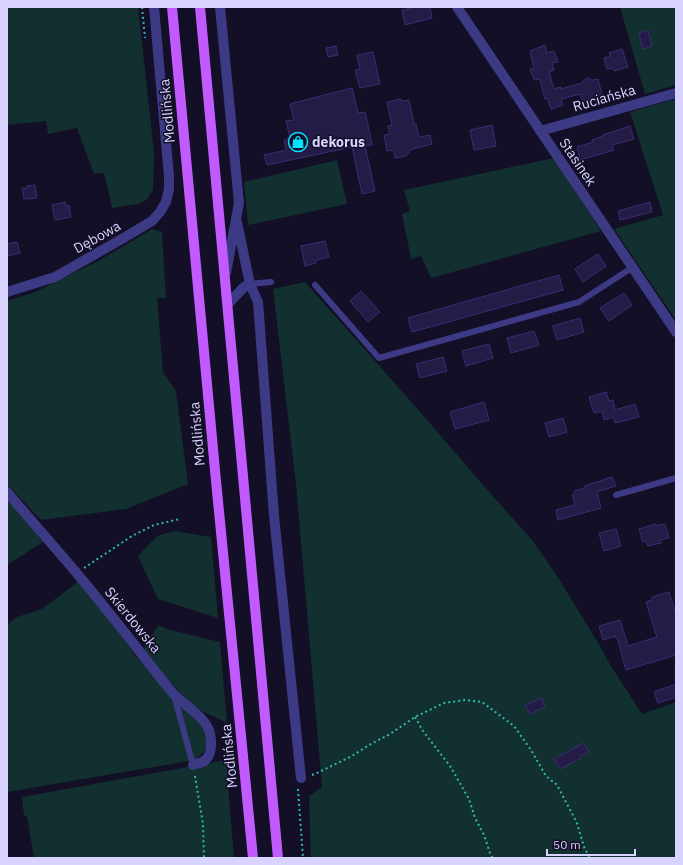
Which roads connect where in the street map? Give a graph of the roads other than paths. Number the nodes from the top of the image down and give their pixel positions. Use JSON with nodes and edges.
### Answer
{"nodes":[{"id":1,"x":154,"y":7,"type":"edge"},
{"id":2,"x":172,"y":7,"type":"edge"},
{"id":3,"x":200,"y":7,"type":"edge"},
{"id":4,"x":220,"y":7,"type":"edge"},
{"id":5,"x":457,"y":7,"type":"edge"},
{"id":6,"x":676,"y":92,"type":"edge"},
{"id":7,"x":540,"y":131,"type":"junction"},
{"id":8,"x":169,"y":176,"type":"joint"},
{"id":9,"x":236,"y":218,"type":"junction"},
{"id":10,"x":632,"y":267,"type":"junction"},
{"id":11,"x":225,"y":275,"type":"junction"},
{"id":12,"x":271,"y":282,"type":"dead end"},
{"id":13,"x":250,"y":284,"type":"junction"},
{"id":14,"x":315,"y":285,"type":"dead end"},
{"id":15,"x":7,"y":292,"type":"edge"},
{"id":16,"x":228,"y":304,"type":"junction"},
{"id":17,"x":676,"y":332,"type":"edge"},
{"id":18,"x":676,"y":478,"type":"edge"},
{"id":19,"x":7,"y":492,"type":"edge"},
{"id":20,"x":616,"y":495,"type":"dead end"},
{"id":21,"x":173,"y":693,"type":"junction"},
{"id":22,"x":193,"y":765,"type":"joint"},
{"id":23,"x":301,"y":778,"type":"road end"},
{"id":24,"x":253,"y":858,"type":"edge"},
{"id":25,"x":278,"y":858,"type":"edge"}],
"edges":[{"from":1,"to":8,"type":"street","name":"Modlińska"},
{"from":2,"to":24,"type":"main road","name":"Modlińska"},
{"from":3,"to":11,"type":"main road"},
{"from":4,"to":9,"type":"street"},
{"from":5,"to":7,"type":"street","name":"Stasinek"},
{"from":6,"to":7,"type":"street","name":"Ruciańska"},
{"from":7,"to":10,"type":"street","name":"Stasinek"},
{"from":8,"to":15,"type":"street","name":"Dębowa"},
{"from":9,"to":11,"type":"street"},
{"from":9,"to":13,"type":"street"},
{"from":10,"to":14,"type":"lane"},
{"from":10,"to":17,"type":"street","name":"Stasinek"},
{"from":11,"to":16,"type":"main road"},
{"from":12,"to":13,"type":"lane"},
{"from":13,"to":16,"type":"street"},
{"from":13,"to":23,"type":"street"},
{"from":16,"to":25,"type":"main road"},
{"from":18,"to":20,"type":"lane"},
{"from":19,"to":21,"type":"street","name":"Skierdowska"},
{"from":21,"to":22,"type":"lane"},
{"from":21,"to":22,"type":"street","name":"Skierdowska"}]}
